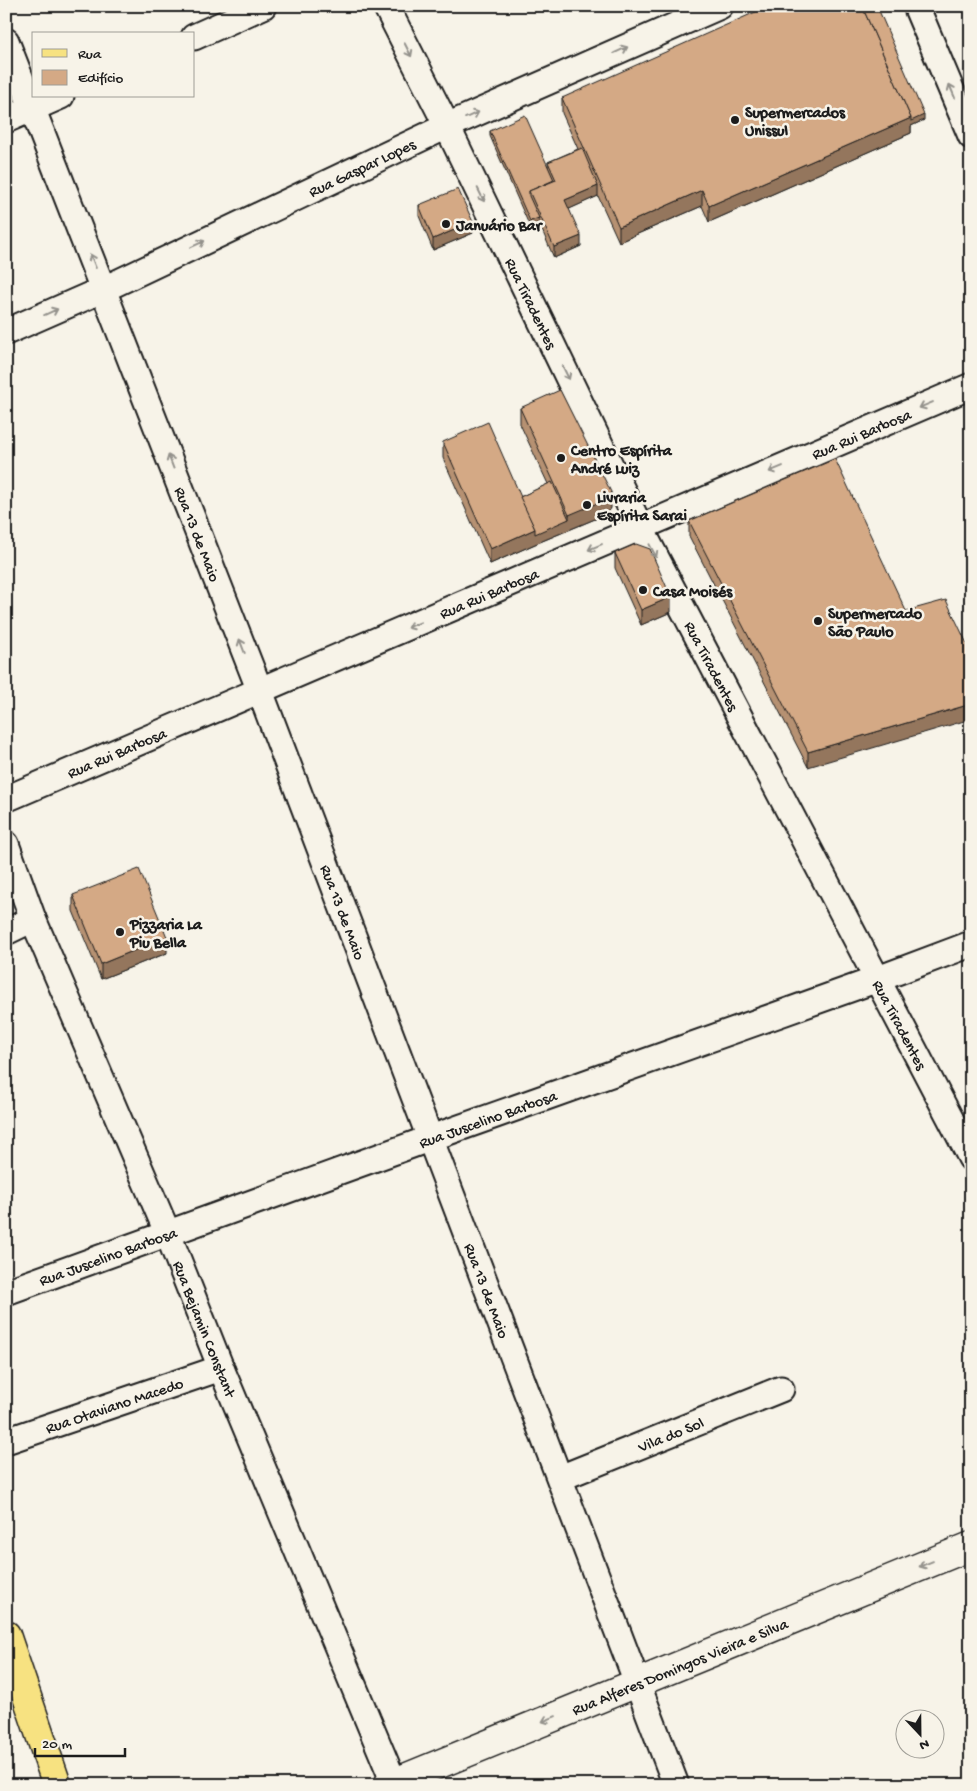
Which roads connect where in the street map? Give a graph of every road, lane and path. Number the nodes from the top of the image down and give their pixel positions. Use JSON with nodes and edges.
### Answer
{"nodes":[{"id":1,"x":263,"y":6,"type":"edge"},
{"id":2,"x":386,"y":6,"type":"edge"},
{"id":3,"x":720,"y":6,"type":"edge"},
{"id":4,"x":916,"y":6,"type":"edge"},
{"id":5,"x":195,"y":37,"type":"edge"},
{"id":6,"x":6,"y":41,"type":"edge"},
{"id":7,"x":57,"y":98,"type":"edge"},
{"id":8,"x":32,"y":109,"type":"junction"},
{"id":9,"x":6,"y":120,"type":"edge"},
{"id":10,"x":447,"y":126,"type":"junction"},
{"id":11,"x":971,"y":136,"type":"edge"},
{"id":12,"x":104,"y":289,"type":"junction"},
{"id":13,"x":6,"y":332,"type":"edge"},
{"id":14,"x":971,"y":386,"type":"edge"},
{"id":15,"x":640,"y":527,"type":"junction"},
{"id":16,"x":260,"y":691,"type":"junction"},
{"id":17,"x":6,"y":799,"type":"edge"},
{"id":18,"x":6,"y":844,"type":"edge"},
{"id":19,"x":33,"y":919,"type":"junction"},
{"id":20,"x":6,"y":932,"type":"edge"},
{"id":21,"x":971,"y":944,"type":"edge"},
{"id":22,"x":878,"y":979,"type":"junction"},
{"id":23,"x":431,"y":1138,"type":"junction"},
{"id":24,"x":971,"y":1158,"type":"edge"},
{"id":25,"x":168,"y":1234,"type":"junction"},
{"id":26,"x":6,"y":1292,"type":"edge"},
{"id":27,"x":221,"y":1368,"type":"junction"},
{"id":28,"x":781,"y":1389,"type":"dead end"},
{"id":29,"x":6,"y":1441,"type":"edge"},
{"id":30,"x":560,"y":1478,"type":"junction"},
{"id":31,"x":971,"y":1546,"type":"edge"},
{"id":32,"x":6,"y":1635,"type":"edge"},
{"id":33,"x":636,"y":1684,"type":"junction"},
{"id":34,"x":392,"y":1784,"type":"edge"},
{"id":35,"x":57,"y":1785,"type":"edge"},
{"id":36,"x":676,"y":1785,"type":"edge"}],
"edges":[{"from":1,"to":5,"type":"street"},
{"from":2,"to":10,"type":"street","name":"Rua Tiradentes","one_way":true},
{"from":10,"to":3,"type":"street","name":"Rua Gaspar Lopes","one_way":true},
{"from":11,"to":4,"type":"street","one_way":true},
{"from":6,"to":8,"type":"street","name":"Rua 13 de Maio"},
{"from":7,"to":8,"type":"street"},
{"from":8,"to":9,"type":"street"},
{"from":12,"to":8,"type":"street","name":"Rua 13 de Maio","one_way":true},
{"from":12,"to":10,"type":"street","name":"Rua Gaspar Lopes","one_way":true},
{"from":10,"to":15,"type":"street","name":"Rua Tiradentes","one_way":true},
{"from":13,"to":12,"type":"street","name":"Rua Gaspar Lopes","one_way":true},
{"from":16,"to":12,"type":"street","name":"Rua 13 de Maio","one_way":true},
{"from":14,"to":15,"type":"street","name":"Rua Rui Barbosa","one_way":true},
{"from":15,"to":16,"type":"street","name":"Rua Rui Barbosa","one_way":true},
{"from":15,"to":22,"type":"street","name":"Rua Tiradentes","one_way":true},
{"from":16,"to":17,"type":"street","name":"Rua Rui Barbosa"},
{"from":16,"to":23,"type":"street","name":"Rua 13 de Maio"},
{"from":18,"to":19,"type":"street","name":"Rua Bejamin Constant"},
{"from":19,"to":20,"type":"street"},
{"from":19,"to":25,"type":"street","name":"Rua Bejamin Constant"},
{"from":21,"to":22,"type":"street","name":"Rua Juscelino Barbosa"},
{"from":22,"to":23,"type":"street","name":"Rua Juscelino Barbosa"},
{"from":22,"to":24,"type":"street","name":"Rua Tiradentes"},
{"from":23,"to":25,"type":"street","name":"Rua Juscelino Barbosa"},
{"from":23,"to":30,"type":"street","name":"Rua 13 de Maio"},
{"from":25,"to":26,"type":"street","name":"Rua Juscelino Barbosa"},
{"from":25,"to":27,"type":"street","name":"Rua Bejamin Constant"},
{"from":27,"to":29,"type":"street","name":"Rua Otaviano Macedo"},
{"from":27,"to":34,"type":"street","name":"Rua Bejamin Constant"},
{"from":28,"to":30,"type":"street","name":"Vila do Sol"},
{"from":30,"to":33,"type":"street","name":"Rua 13 de Maio"},
{"from":31,"to":33,"type":"street","name":"Rua Alferes Domingos Vieira e Silva","one_way":true},
{"from":32,"to":35,"type":"main road"},
{"from":33,"to":34,"type":"street","name":"Rua Alferes Domingos Vieira e Silva","one_way":true},
{"from":33,"to":36,"type":"street","name":"Rua 13 de Maio"}]}
